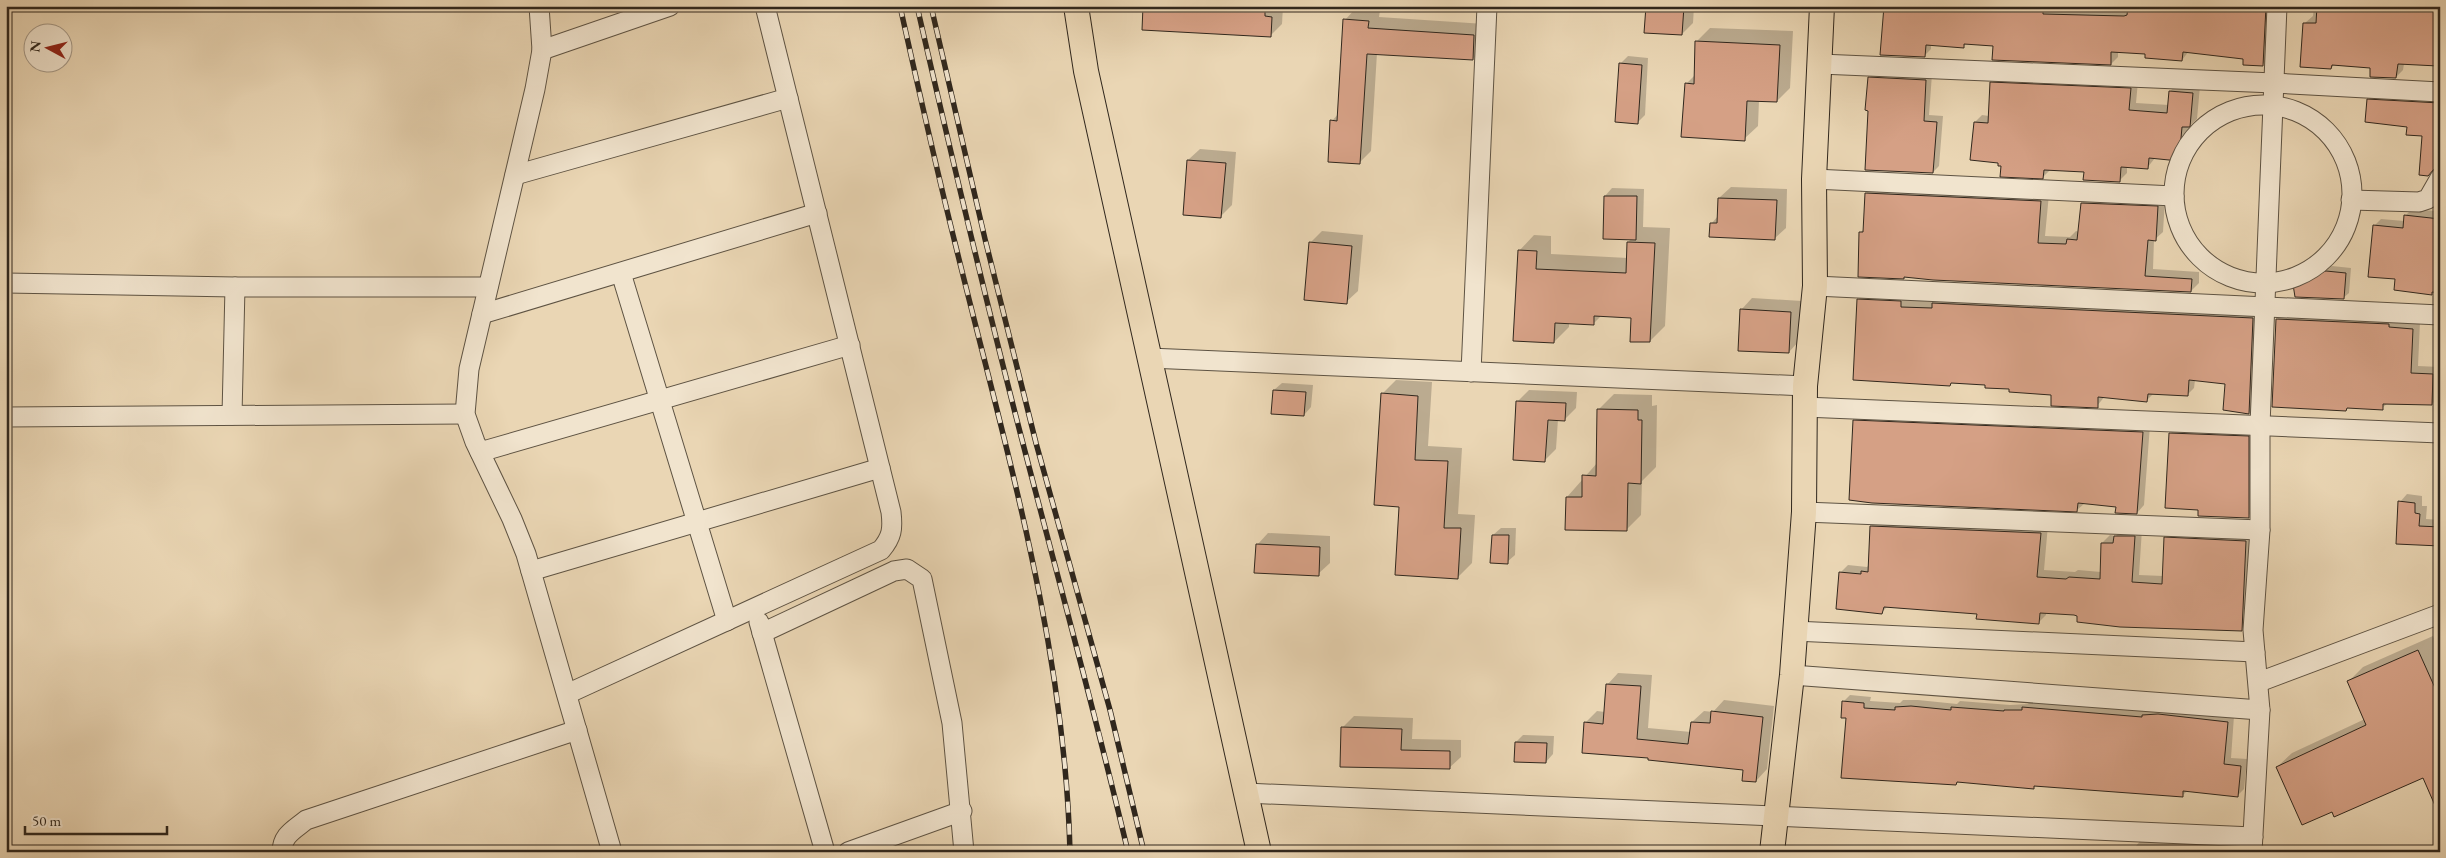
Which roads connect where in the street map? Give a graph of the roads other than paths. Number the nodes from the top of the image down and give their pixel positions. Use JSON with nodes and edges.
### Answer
{"nodes":[{"id":1,"x":539,"y":6,"type":"edge"},
{"id":2,"x":670,"y":6,"type":"edge"},
{"id":3,"x":765,"y":6,"type":"edge"},
{"id":4,"x":1076,"y":6,"type":"edge"},
{"id":5,"x":1487,"y":6,"type":"edge"},
{"id":6,"x":1822,"y":6,"type":"edge"},
{"id":7,"x":2278,"y":6,"type":"edge"},
{"id":8,"x":542,"y":50,"type":"junction"},
{"id":9,"x":1820,"y":64,"type":"junction"},
{"id":10,"x":2274,"y":82,"type":"junction"},
{"id":11,"x":2440,"y":92,"type":"edge"},
{"id":12,"x":788,"y":98,"type":"junction"},
{"id":13,"x":2273,"y":104,"type":"junction"},
{"id":14,"x":515,"y":175,"type":"junction"},
{"id":15,"x":2440,"y":178,"type":"edge"},
{"id":16,"x":1814,"y":179,"type":"junction"},
{"id":17,"x":2174,"y":196,"type":"junction"},
{"id":18,"x":2351,"y":200,"type":"junction"},
{"id":19,"x":817,"y":213,"type":"junction"},
{"id":20,"x":620,"y":272,"type":"junction"},
{"id":21,"x":6,"y":283,"type":"edge"},
{"id":22,"x":2266,"y":284,"type":"junction"},
{"id":23,"x":1815,"y":286,"type":"junction"},
{"id":24,"x":235,"y":287,"type":"junction"},
{"id":25,"x":488,"y":287,"type":"junction"},
{"id":26,"x":2265,"y":307,"type":"junction"},
{"id":27,"x":482,"y":314,"type":"junction"},
{"id":28,"x":2440,"y":315,"type":"edge"},
{"id":29,"x":850,"y":345,"type":"junction"},
{"id":30,"x":1149,"y":358,"type":"junction"},
{"id":31,"x":1471,"y":372,"type":"junction"},
{"id":32,"x":1805,"y":396,"type":"junction"},
{"id":33,"x":660,"y":401,"type":"junction"},
{"id":34,"x":465,"y":414,"type":"junction"},
{"id":35,"x":232,"y":415,"type":"junction"},
{"id":36,"x":6,"y":417,"type":"edge"},
{"id":37,"x":2260,"y":425,"type":"junction"},
{"id":38,"x":2440,"y":433,"type":"edge"},
{"id":39,"x":480,"y":452,"type":"junction"},
{"id":40,"x":880,"y":468,"type":"junction"},
{"id":41,"x":1804,"y":512,"type":"junction"},
{"id":42,"x":696,"y":522,"type":"junction"},
{"id":43,"x":2260,"y":530,"type":"junction"},
{"id":44,"x":531,"y":571,"type":"junction"},
{"id":45,"x":755,"y":608,"type":"junction"},
{"id":46,"x":2440,"y":614,"type":"edge"},
{"id":47,"x":727,"y":621,"type":"junction"},
{"id":48,"x":1794,"y":631,"type":"junction"},
{"id":49,"x":762,"y":633,"type":"junction"},
{"id":50,"x":2254,"y":652,"type":"junction"},
{"id":51,"x":1792,"y":675,"type":"junction"},
{"id":52,"x":2259,"y":682,"type":"junction"},
{"id":53,"x":567,"y":694,"type":"junction"},
{"id":54,"x":2260,"y":710,"type":"junction"},
{"id":55,"x":577,"y":730,"type":"junction"},
{"id":56,"x":1246,"y":793,"type":"junction"},
{"id":57,"x":962,"y":811,"type":"junction"},
{"id":58,"x":1775,"y":816,"type":"junction"},
{"id":59,"x":2253,"y":844,"type":"edge"},
{"id":60,"x":282,"y":852,"type":"edge"},
{"id":61,"x":612,"y":852,"type":"edge"},
{"id":62,"x":825,"y":852,"type":"edge"},
{"id":63,"x":848,"y":852,"type":"edge"},
{"id":64,"x":964,"y":852,"type":"edge"},
{"id":65,"x":1259,"y":852,"type":"edge"},
{"id":66,"x":1772,"y":852,"type":"edge"}],
"edges":[{"from":1,"to":8,"type":"street"},
{"from":2,"to":8,"type":"street"},
{"from":3,"to":12,"type":"street"},
{"from":4,"to":30,"type":"main road"},
{"from":5,"to":31,"type":"street"},
{"from":6,"to":9,"type":"main road"},
{"from":7,"to":10,"type":"street"},
{"from":8,"to":14,"type":"street"},
{"from":9,"to":10,"type":"street"},
{"from":9,"to":16,"type":"main road"},
{"from":10,"to":11,"type":"street"},
{"from":10,"to":13,"type":"street"},
{"from":12,"to":14,"type":"street"},
{"from":12,"to":19,"type":"street"},
{"from":13,"to":17,"type":"street"},
{"from":13,"to":18,"type":"street"},
{"from":13,"to":22,"type":"street"},
{"from":14,"to":25,"type":"street"},
{"from":15,"to":18,"type":"street"},
{"from":16,"to":17,"type":"street"},
{"from":16,"to":23,"type":"main road"},
{"from":17,"to":22,"type":"street"},
{"from":18,"to":22,"type":"street"},
{"from":19,"to":20,"type":"street"},
{"from":19,"to":29,"type":"street"},
{"from":20,"to":27,"type":"street"},
{"from":20,"to":33,"type":"street"},
{"from":21,"to":24,"type":"street"},
{"from":22,"to":26,"type":"street"},
{"from":23,"to":26,"type":"street"},
{"from":23,"to":32,"type":"main road"},
{"from":24,"to":25,"type":"street"},
{"from":24,"to":35,"type":"street"},
{"from":25,"to":27,"type":"street"},
{"from":26,"to":28,"type":"street"},
{"from":26,"to":37,"type":"street"},
{"from":27,"to":34,"type":"street"},
{"from":29,"to":33,"type":"street"},
{"from":29,"to":40,"type":"street"},
{"from":30,"to":31,"type":"street"},
{"from":30,"to":56,"type":"main road"},
{"from":31,"to":32,"type":"street"},
{"from":32,"to":37,"type":"street"},
{"from":32,"to":41,"type":"main road"},
{"from":33,"to":39,"type":"street"},
{"from":33,"to":42,"type":"street"},
{"from":34,"to":35,"type":"street"},
{"from":34,"to":39,"type":"street"},
{"from":35,"to":36,"type":"street"},
{"from":37,"to":38,"type":"street"},
{"from":37,"to":43,"type":"street"},
{"from":39,"to":44,"type":"street"},
{"from":40,"to":42,"type":"street"},
{"from":40,"to":45,"type":"street"},
{"from":41,"to":43,"type":"street"},
{"from":41,"to":48,"type":"main road"},
{"from":42,"to":44,"type":"street"},
{"from":42,"to":47,"type":"street"},
{"from":43,"to":50,"type":"street"},
{"from":44,"to":53,"type":"street"},
{"from":45,"to":47,"type":"street"},
{"from":45,"to":49,"type":"street"},
{"from":46,"to":52,"type":"street"},
{"from":47,"to":53,"type":"street"},
{"from":48,"to":50,"type":"street"},
{"from":48,"to":51,"type":"main road"},
{"from":49,"to":57,"type":"street"},
{"from":49,"to":62,"type":"street"},
{"from":50,"to":52,"type":"street"},
{"from":51,"to":54,"type":"street"},
{"from":51,"to":58,"type":"main road"},
{"from":52,"to":54,"type":"street"},
{"from":53,"to":55,"type":"street"},
{"from":54,"to":59,"type":"street"},
{"from":55,"to":60,"type":"street"},
{"from":55,"to":61,"type":"street"},
{"from":56,"to":58,"type":"street"},
{"from":56,"to":65,"type":"main road"},
{"from":57,"to":63,"type":"street"},
{"from":57,"to":64,"type":"street"},
{"from":58,"to":59,"type":"street"},
{"from":58,"to":66,"type":"main road"}]}
